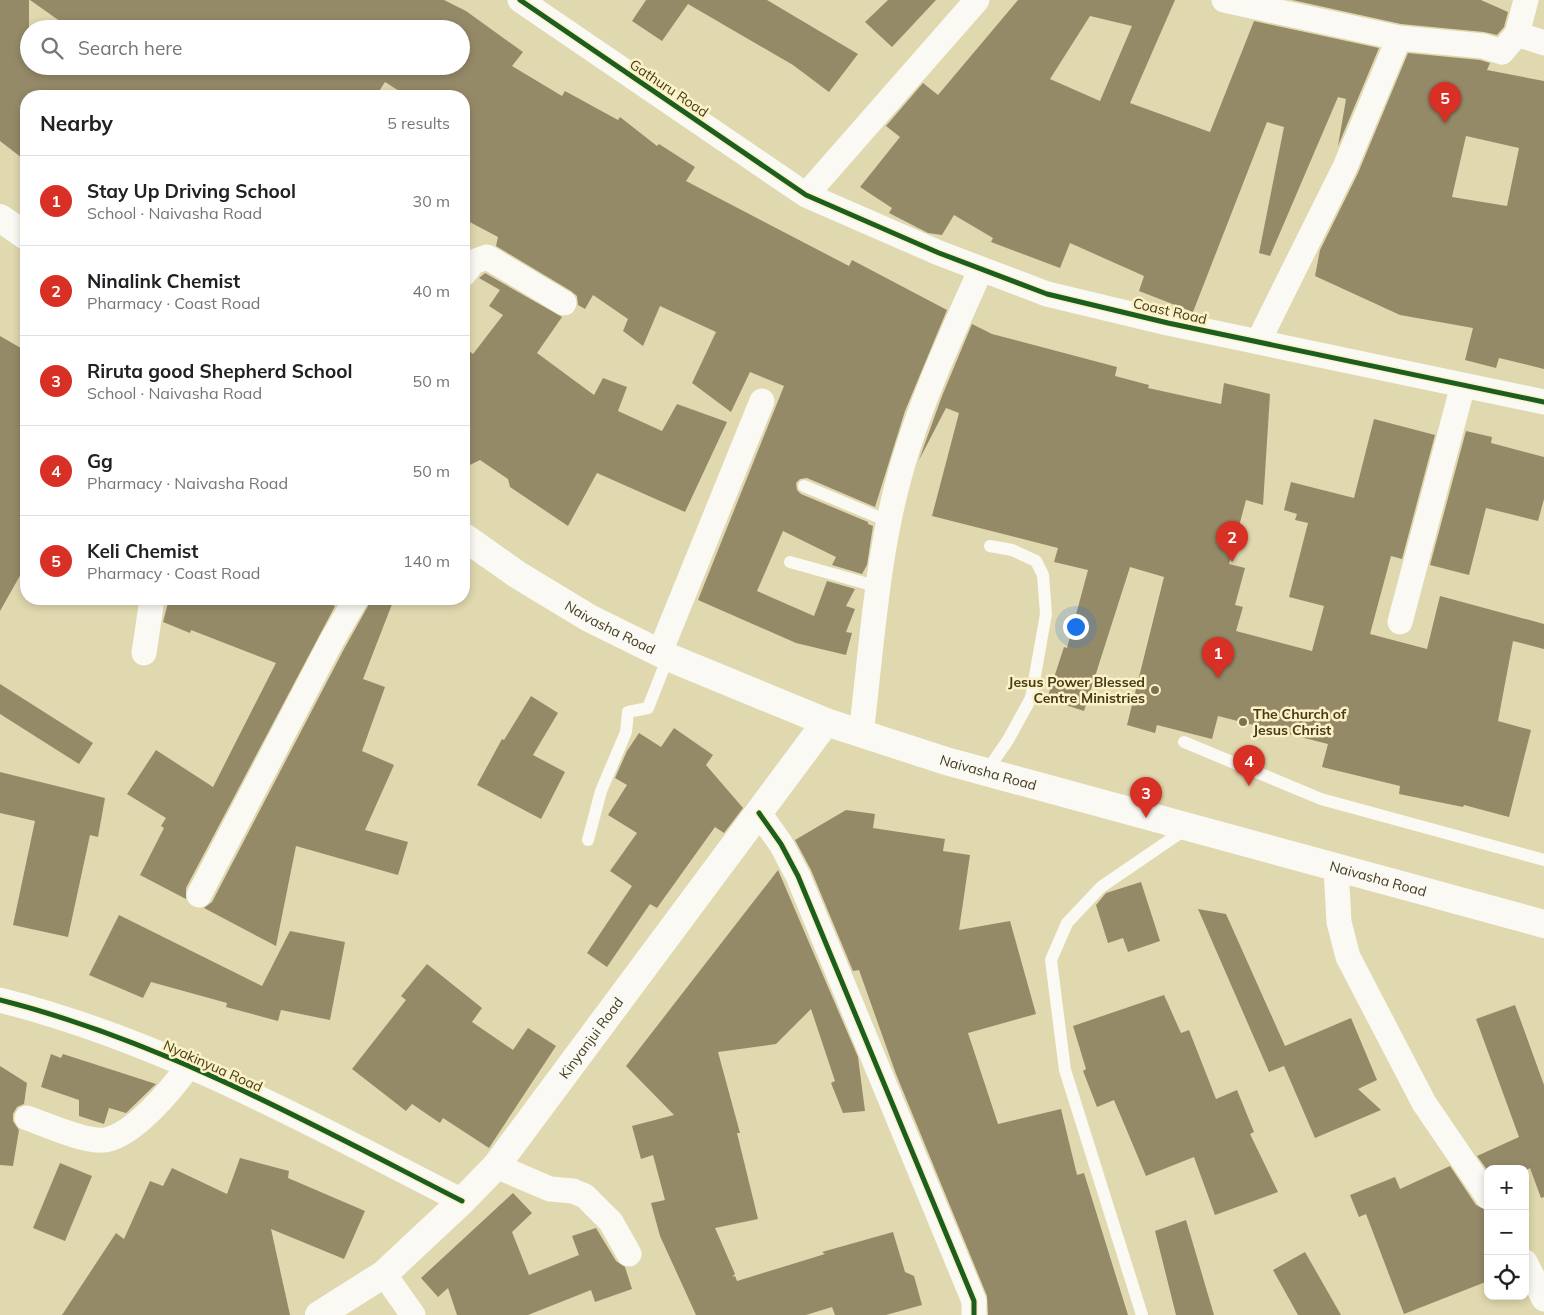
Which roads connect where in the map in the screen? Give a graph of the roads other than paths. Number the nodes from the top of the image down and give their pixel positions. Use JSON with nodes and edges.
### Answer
{"nodes":[{"id":1,"x":520,"y":0,"type":"edge"},
{"id":2,"x":977,"y":0,"type":"edge"},
{"id":3,"x":1224,"y":0,"type":"edge"},
{"id":4,"x":1526,"y":0,"type":"edge"},
{"id":5,"x":1517,"y":34,"type":"junction"},
{"id":6,"x":1398,"y":38,"type":"junction"},
{"id":7,"x":1544,"y":43,"type":"edge"},
{"id":8,"x":806,"y":195,"type":"junction"},
{"id":9,"x":0,"y":218,"type":"edge"},
{"id":10,"x":20,"y":232,"type":"edge"},
{"id":11,"x":470,"y":266,"type":"edge"},
{"id":12,"x":981,"y":269,"type":"junction"},
{"id":13,"x":564,"y":303,"type":"dead end"},
{"id":14,"x":1258,"y":342,"type":"junction"},
{"id":15,"x":1463,"y":385,"type":"junction"},
{"id":16,"x":762,"y":401,"type":"dead end"},
{"id":17,"x":1544,"y":402,"type":"edge"},
{"id":18,"x":804,"y":486,"type":"dead end"},
{"id":19,"x":890,"y":522,"type":"junction"},
{"id":20,"x":470,"y":541,"type":"edge"},
{"id":21,"x":990,"y":546,"type":"dead end"},
{"id":22,"x":790,"y":562,"type":"dead end"},
{"id":23,"x":879,"y":587,"type":"junction"},
{"id":24,"x":151,"y":605,"type":"edge"},
{"id":25,"x":353,"y":605,"type":"edge"},
{"id":26,"x":1400,"y":622,"type":"dead end"},
{"id":27,"x":144,"y":653,"type":"dead end"},
{"id":28,"x":664,"y":654,"type":"junction"},
{"id":29,"x":826,"y":722,"type":"junction"},
{"id":30,"x":861,"y":734,"type":"junction"},
{"id":31,"x":1184,"y":742,"type":"dead end"},
{"id":32,"x":986,"y":772,"type":"junction"},
{"id":33,"x":759,"y":813,"type":"junction"},
{"id":34,"x":1188,"y":827,"type":"junction"},
{"id":35,"x":588,"y":840,"type":"dead end"},
{"id":36,"x":1544,"y":860,"type":"edge"},
{"id":37,"x":1336,"y":868,"type":"junction"},
{"id":38,"x":199,"y":896,"type":"dead end"},
{"id":39,"x":1544,"y":924,"type":"edge"},
{"id":40,"x":0,"y":1000,"type":"edge"},
{"id":41,"x":188,"y":1067,"type":"junction"},
{"id":42,"x":26,"y":1118,"type":"dead end"},
{"id":43,"x":496,"y":1166,"type":"junction"},
{"id":44,"x":1484,"y":1191,"type":"edge"},
{"id":45,"x":462,"y":1201,"type":"junction"},
{"id":46,"x":628,"y":1254,"type":"dead end"},
{"id":47,"x":1529,"y":1270,"type":"edge"},
{"id":48,"x":384,"y":1274,"type":"junction"},
{"id":49,"x":1544,"y":1299,"type":"edge"},
{"id":50,"x":319,"y":1315,"type":"edge"},
{"id":51,"x":413,"y":1315,"type":"edge"},
{"id":52,"x":974,"y":1315,"type":"edge"},
{"id":53,"x":1142,"y":1315,"type":"edge"}],
"edges":[{"from":1,"to":8,"type":"street","name":"Gathuru Road"},
{"from":2,"to":8,"type":"street"},
{"from":3,"to":6,"type":"street"},
{"from":4,"to":5,"type":"street"},
{"from":5,"to":6,"type":"street"},
{"from":5,"to":7,"type":"street"},
{"from":6,"to":14,"type":"street"},
{"from":8,"to":12,"type":"street","name":"Coast Road"},
{"from":9,"to":10,"type":"main road"},
{"from":11,"to":13,"type":"street"},
{"from":12,"to":14,"type":"street","name":"Coast Road"},
{"from":12,"to":19,"type":"street"},
{"from":14,"to":15,"type":"street","name":"Coast Road"},
{"from":15,"to":17,"type":"street","name":"Coast Road"},
{"from":15,"to":26,"type":"street"},
{"from":16,"to":28,"type":"street"},
{"from":18,"to":19,"type":"lane"},
{"from":19,"to":23,"type":"street"},
{"from":20,"to":28,"type":"main road","name":"Naivasha Road"},
{"from":21,"to":32,"type":"lane"},
{"from":22,"to":23,"type":"lane"},
{"from":23,"to":30,"type":"street"},
{"from":24,"to":27,"type":"street"},
{"from":25,"to":38,"type":"street"},
{"from":28,"to":29,"type":"main road","name":"Naivasha Road"},
{"from":28,"to":35,"type":"lane"},
{"from":29,"to":30,"type":"main road","name":"Naivasha Road"},
{"from":29,"to":33,"type":"main road","name":"Kinyanjui Road"},
{"from":30,"to":32,"type":"main road","name":"Naivasha Road"},
{"from":31,"to":36,"type":"lane"},
{"from":32,"to":34,"type":"main road","name":"Naivasha Road"},
{"from":33,"to":43,"type":"main road","name":"Kinyanjui Road"},
{"from":33,"to":52,"type":"street"},
{"from":34,"to":37,"type":"main road","name":"Naivasha Road"},
{"from":34,"to":53,"type":"lane"},
{"from":37,"to":39,"type":"main road","name":"Naivasha Road"},
{"from":37,"to":44,"type":"street"},
{"from":40,"to":41,"type":"street","name":"Nyakinyua Road"},
{"from":41,"to":42,"type":"street"},
{"from":41,"to":45,"type":"street","name":"Nyakinyua Road"},
{"from":43,"to":45,"type":"main road","name":"Kinyanjui Road"},
{"from":43,"to":46,"type":"street"},
{"from":45,"to":48,"type":"main road","name":"Kinyanjui Road"},
{"from":47,"to":49,"type":"street"},
{"from":48,"to":50,"type":"main road","name":"Kinyanjui Road"},
{"from":48,"to":51,"type":"street"}]}
